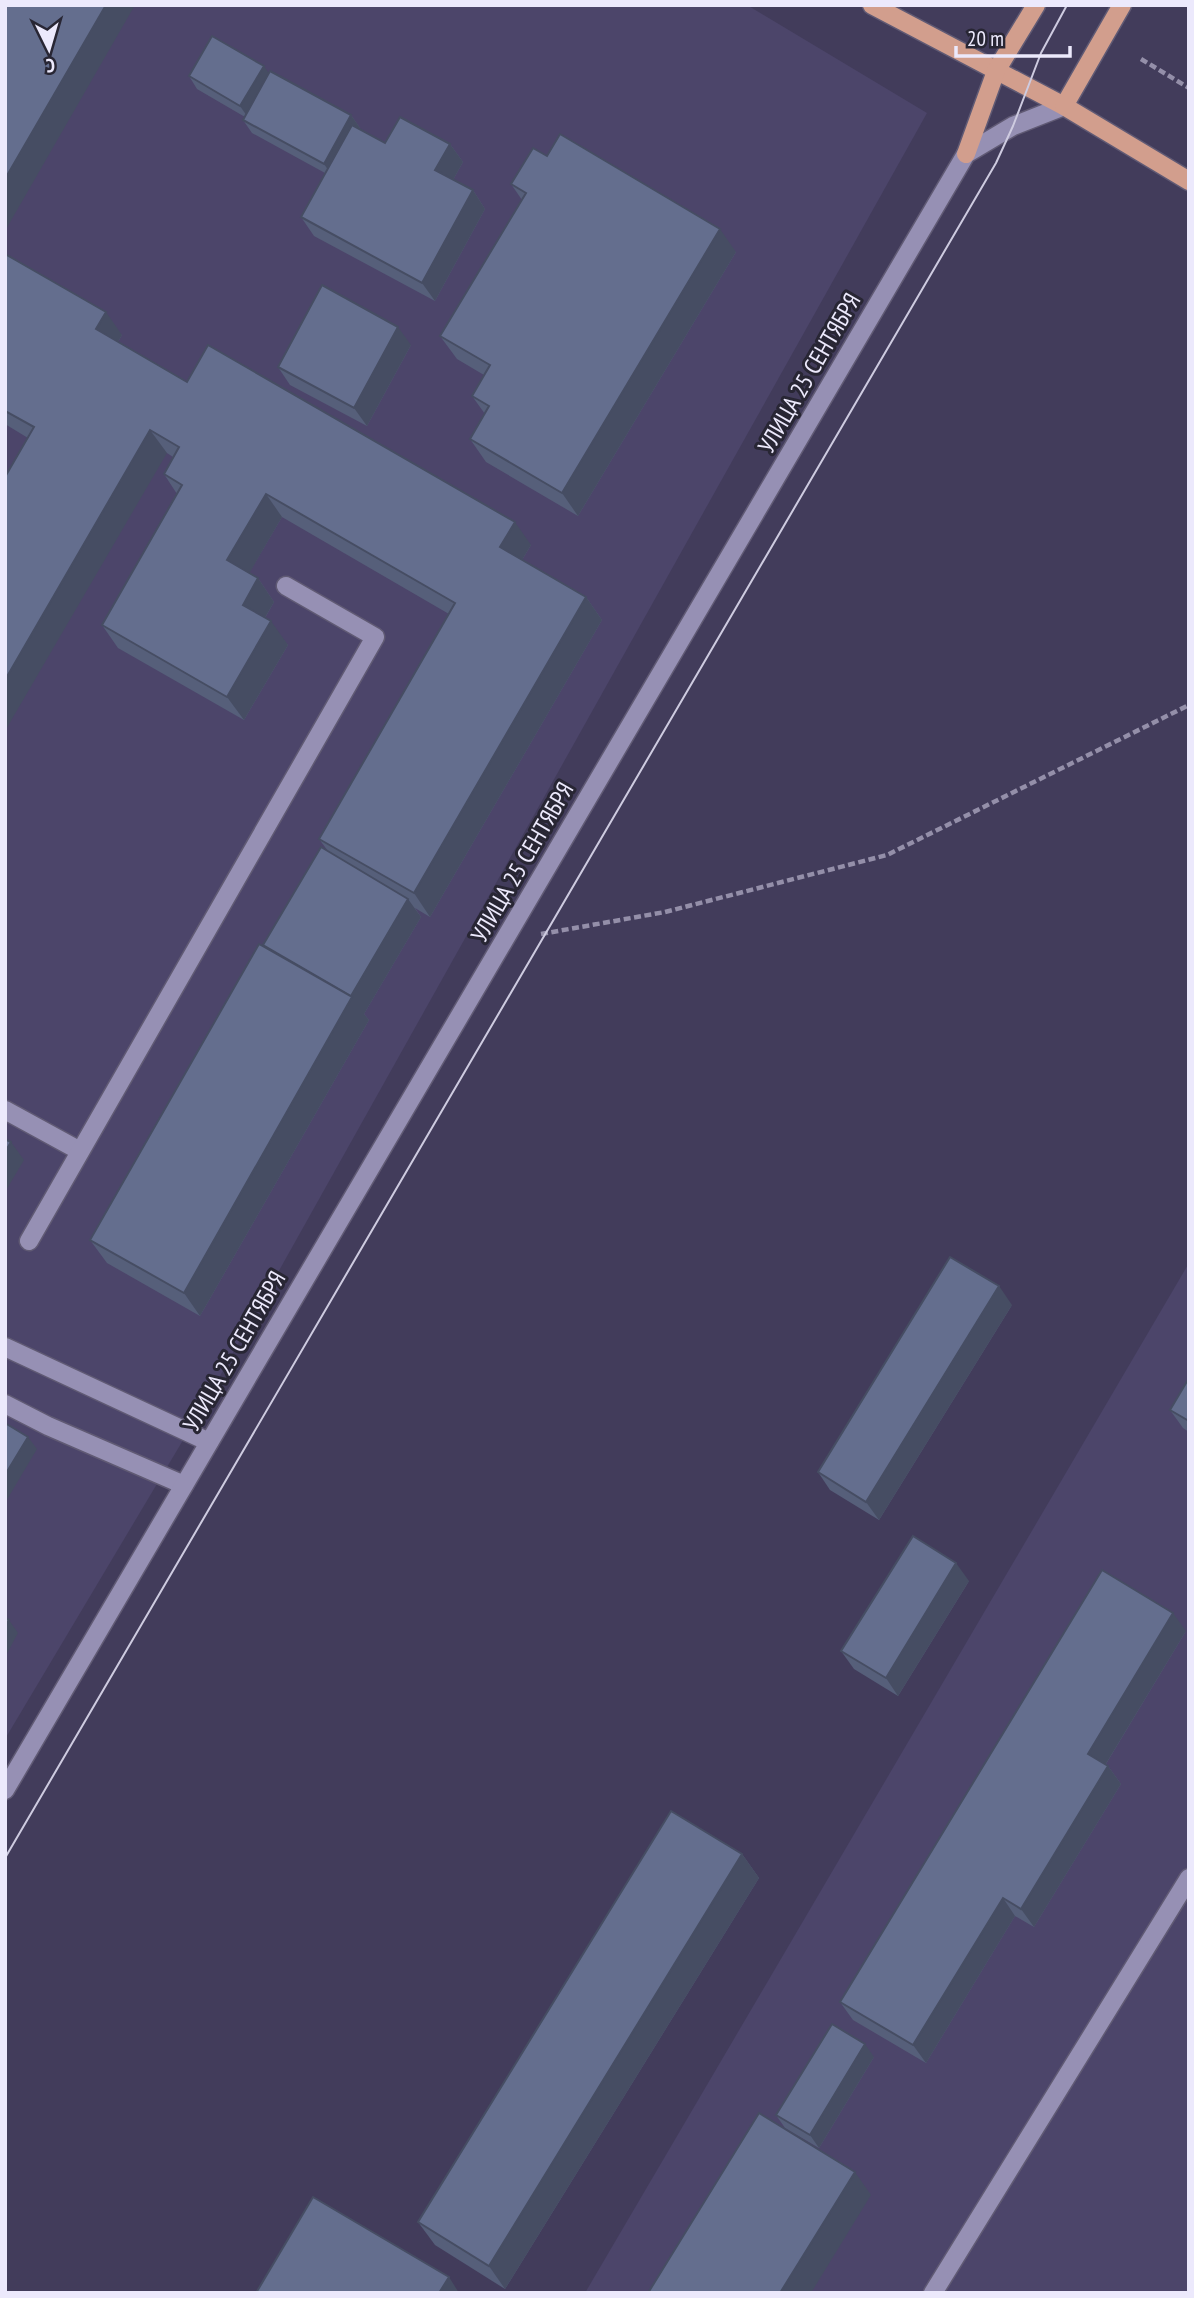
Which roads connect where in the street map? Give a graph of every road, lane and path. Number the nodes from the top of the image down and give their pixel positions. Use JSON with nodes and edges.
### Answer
{"nodes":[{"id":1,"x":872,"y":5,"type":"edge"},
{"id":2,"x":1036,"y":5,"type":"edge"},
{"id":3,"x":1122,"y":5,"type":"edge"},
{"id":4,"x":1141,"y":59,"type":"dead end"},
{"id":5,"x":996,"y":71,"type":"junction"},
{"id":6,"x":1189,"y":88,"type":"edge"},
{"id":7,"x":1064,"y":106,"type":"junction"},
{"id":8,"x":966,"y":154,"type":"junction"},
{"id":9,"x":1189,"y":181,"type":"edge"},
{"id":10,"x":286,"y":586,"type":"dead end"},
{"id":11,"x":1189,"y":705,"type":"edge"},
{"id":12,"x":504,"y":940,"type":"junction"},
{"id":13,"x":5,"y":1110,"type":"edge"},
{"id":14,"x":80,"y":1151,"type":"junction"},
{"id":15,"x":29,"y":1241,"type":"dead end"},
{"id":16,"x":5,"y":1347,"type":"edge"},
{"id":17,"x":5,"y":1404,"type":"edge"},
{"id":18,"x":209,"y":1443,"type":"junction"},
{"id":19,"x":184,"y":1485,"type":"junction"},
{"id":20,"x":5,"y":1790,"type":"edge"},
{"id":21,"x":1189,"y":1878,"type":"edge"},
{"id":22,"x":933,"y":2293,"type":"edge"}],
"edges":[{"from":1,"to":5,"type":"main road"},
{"from":2,"to":5,"type":"main road"},
{"from":3,"to":7,"type":"main road"},
{"from":4,"to":6,"type":"path"},
{"from":5,"to":7,"type":"main road"},
{"from":5,"to":8,"type":"main road"},
{"from":7,"to":8,"type":"street","name":"УЛИЦА 25 СЕНТЯБРЯ"},
{"from":7,"to":9,"type":"main road"},
{"from":8,"to":12,"type":"street","name":"УЛИЦА 25 СЕНТЯБРЯ"},
{"from":10,"to":14,"type":"street"},
{"from":11,"to":12,"type":"path"},
{"from":12,"to":18,"type":"street","name":"УЛИЦА 25 СЕНТЯБРЯ"},
{"from":13,"to":14,"type":"street"},
{"from":14,"to":15,"type":"street"},
{"from":16,"to":18,"type":"street"},
{"from":17,"to":19,"type":"street"},
{"from":18,"to":19,"type":"street","name":"УЛИЦА 25 СЕНТЯБРЯ"},
{"from":19,"to":20,"type":"street","name":"УЛИЦА 25 СЕНТЯБРЯ"},
{"from":21,"to":22,"type":"street"}]}
